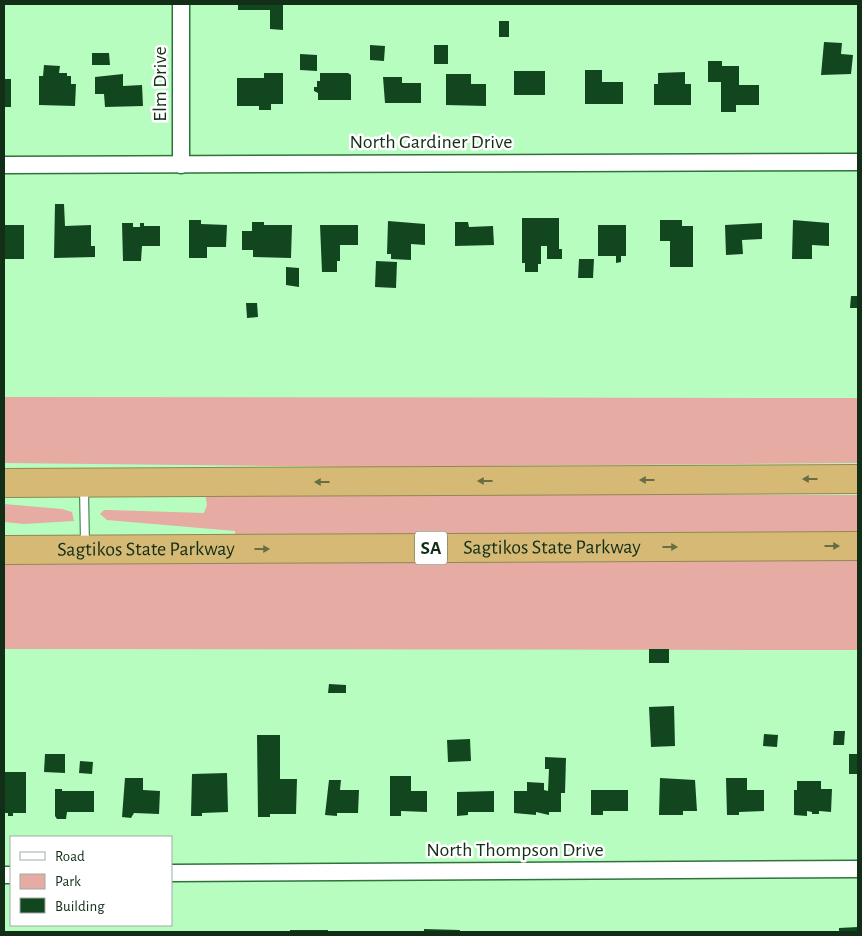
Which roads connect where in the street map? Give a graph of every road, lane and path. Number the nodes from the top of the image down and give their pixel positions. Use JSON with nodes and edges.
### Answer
{"nodes":[{"id":1,"x":181,"y":4,"type":"edge"},
{"id":2,"x":858,"y":162,"type":"edge"},
{"id":3,"x":4,"y":165,"type":"edge"},
{"id":4,"x":181,"y":165,"type":"junction"},
{"id":5,"x":858,"y":479,"type":"edge"},
{"id":6,"x":4,"y":483,"type":"edge"},
{"id":7,"x":84,"y":483,"type":"junction"},
{"id":8,"x":858,"y":546,"type":"edge"},
{"id":9,"x":4,"y":550,"type":"edge"},
{"id":10,"x":85,"y":550,"type":"junction"},
{"id":11,"x":858,"y":868,"type":"edge"},
{"id":12,"x":172,"y":873,"type":"edge"}],
"edges":[{"from":1,"to":4,"type":"street","name":"Elm Drive"},
{"from":2,"to":4,"type":"street","name":"North Gardiner Drive"},
{"from":3,"to":4,"type":"street","name":"North Gardiner Drive"},
{"from":5,"to":7,"type":"highway","one_way":true},
{"from":6,"to":7,"type":"highway"},
{"from":7,"to":10,"type":"lane"},
{"from":10,"to":8,"type":"highway","name":"Sagtikos State Parkway","number":"SA","one_way":true},
{"from":9,"to":10,"type":"highway","name":"Sagtikos State Parkway","number":"SA"},
{"from":11,"to":12,"type":"street","name":"North Thompson Drive"}]}
